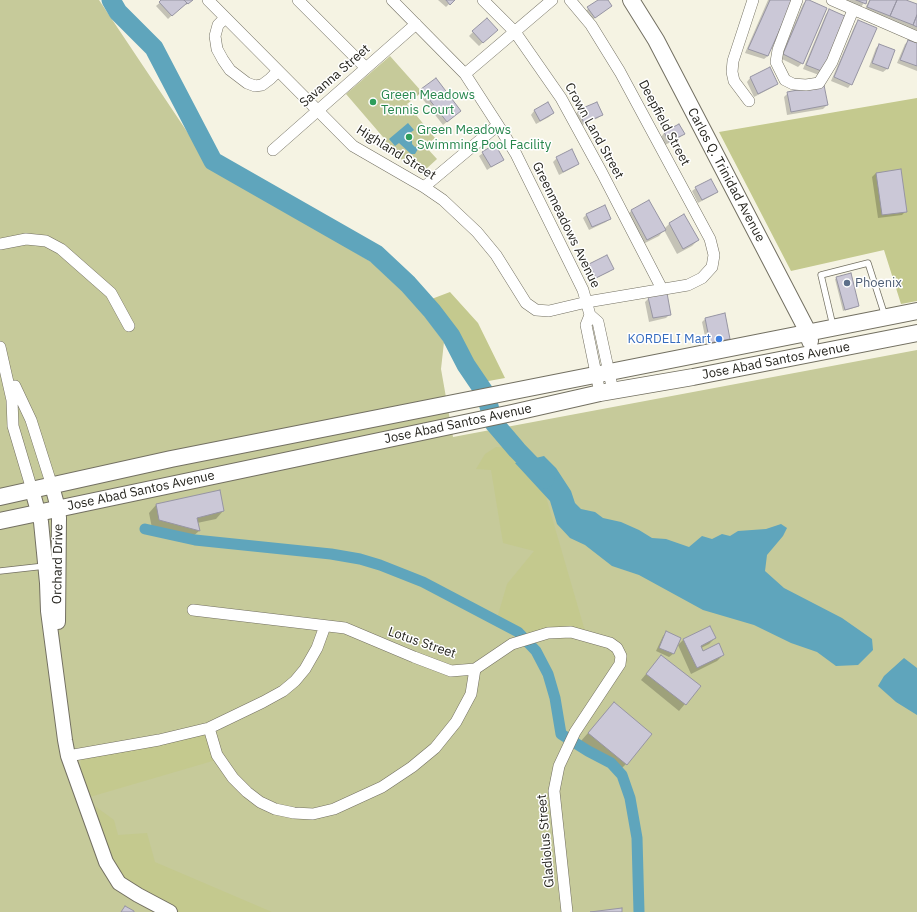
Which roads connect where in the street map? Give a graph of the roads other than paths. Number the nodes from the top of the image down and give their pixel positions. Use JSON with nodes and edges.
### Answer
{"nodes":[{"id":1,"x":208,"y":0,"type":"edge"},
{"id":2,"x":298,"y":0,"type":"edge"},
{"id":3,"x":392,"y":0,"type":"edge"},
{"id":4,"x":484,"y":0,"type":"edge"},
{"id":5,"x":552,"y":0,"type":"edge"},
{"id":6,"x":570,"y":0,"type":"edge"},
{"id":7,"x":631,"y":0,"type":"edge"},
{"id":8,"x":753,"y":0,"type":"edge"},
{"id":9,"x":797,"y":0,"type":"edge"},
{"id":10,"x":832,"y":0,"type":"edge"},
{"id":11,"x":853,"y":10,"type":"junction"},
{"id":12,"x":225,"y":18,"type":"junction"},
{"id":13,"x":416,"y":24,"type":"junction"},
{"id":14,"x":514,"y":32,"type":"junction"},
{"id":15,"x":917,"y":37,"type":"edge"},
{"id":16,"x":366,"y":68,"type":"junction"},
{"id":17,"x":278,"y":71,"type":"junction"},
{"id":18,"x":465,"y":74,"type":"junction"},
{"id":19,"x":749,"y":101,"type":"dead end"},
{"id":20,"x":317,"y":110,"type":"junction"},
{"id":21,"x":498,"y":125,"type":"junction"},
{"id":22,"x":273,"y":150,"type":"dead end"},
{"id":23,"x":424,"y":186,"type":"junction"},
{"id":24,"x":0,"y":244,"type":"edge"},
{"id":25,"x":662,"y":289,"type":"junction"},
{"id":26,"x":587,"y":302,"type":"junction"},
{"id":27,"x":917,"y":311,"type":"edge"},
{"id":28,"x":886,"y":317,"type":"junction"},
{"id":29,"x":130,"y":326,"type":"dead end"},
{"id":30,"x":833,"y":327,"type":"junction"},
{"id":31,"x":808,"y":332,"type":"junction"},
{"id":32,"x":917,"y":333,"type":"edge"},
{"id":33,"x":0,"y":349,"type":"edge"},
{"id":34,"x":813,"y":354,"type":"junction"},
{"id":35,"x":602,"y":373,"type":"junction"},
{"id":36,"x":607,"y":392,"type":"junction"},
{"id":37,"x":52,"y":486,"type":"junction"},
{"id":38,"x":32,"y":490,"type":"junction"},
{"id":39,"x":0,"y":496,"type":"edge"},
{"id":40,"x":58,"y":508,"type":"junction"},
{"id":41,"x":39,"y":513,"type":"junction"},
{"id":42,"x":0,"y":521,"type":"edge"},
{"id":43,"x":46,"y":566,"type":"junction"},
{"id":44,"x":0,"y":571,"type":"edge"},
{"id":45,"x":193,"y":610,"type":"dead end"},
{"id":46,"x":325,"y":626,"type":"junction"},
{"id":47,"x":620,"y":664,"type":"joint"},
{"id":48,"x":475,"y":669,"type":"junction"},
{"id":49,"x":209,"y":728,"type":"junction"},
{"id":50,"x":65,"y":740,"type":"junction"},
{"id":51,"x":68,"y":756,"type":"junction"},
{"id":52,"x":170,"y":912,"type":"edge"},
{"id":53,"x":568,"y":912,"type":"edge"}],
"edges":[{"from":1,"to":12,"type":"street","name":"Highland Street"},
{"from":2,"to":16,"type":"street"},
{"from":3,"to":13,"type":"street","name":"Greenmeadows Avenue"},
{"from":4,"to":14,"type":"street","name":"Crown Land Street"},
{"from":5,"to":14,"type":"street"},
{"from":6,"to":25,"type":"street","name":"Deepfield Street"},
{"from":7,"to":31,"type":"main road","name":"Carlos Q. Trinidad Avenue"},
{"from":8,"to":19,"type":"street"},
{"from":9,"to":11,"type":"street"},
{"from":10,"to":11,"type":"street"},
{"from":11,"to":15,"type":"street"},
{"from":12,"to":17,"type":"street","name":"Highland Street"},
{"from":12,"to":17,"type":"street"},
{"from":13,"to":16,"type":"street","name":"Savanna Street"},
{"from":13,"to":18,"type":"street","name":"Greenmeadows Avenue"},
{"from":14,"to":18,"type":"street"},
{"from":14,"to":25,"type":"street","name":"Crown Land Street"},
{"from":16,"to":20,"type":"street","name":"Savanna Street"},
{"from":17,"to":20,"type":"street","name":"Highland Street"},
{"from":18,"to":21,"type":"street","name":"Greenmeadows Avenue"},
{"from":20,"to":22,"type":"street","name":"Savanna Street"},
{"from":20,"to":23,"type":"street","name":"Highland Street"},
{"from":21,"to":23,"type":"street"},
{"from":21,"to":26,"type":"street","name":"Greenmeadows Avenue"},
{"from":23,"to":26,"type":"street","name":"Highland Street"},
{"from":24,"to":29,"type":"street"},
{"from":25,"to":26,"type":"street"},
{"from":26,"to":35,"type":"street","name":"Greenmeadows Avenue"},
{"from":27,"to":28,"type":"main road","name":"Jose Abad Santos Avenue"},
{"from":28,"to":30,"type":"main road","name":"Jose Abad Santos Avenue"},
{"from":28,"to":30,"type":"lane"},
{"from":30,"to":31,"type":"main road","name":"Jose Abad Santos Avenue"},
{"from":31,"to":34,"type":"main road","name":"Carlos Q. Trinidad Avenue"},
{"from":31,"to":35,"type":"main road","name":"Jose Abad Santos Avenue"},
{"from":32,"to":34,"type":"main road","name":"Jose Abad Santos Avenue"},
{"from":33,"to":37,"type":"street","name":"Orchard Drive"},
{"from":33,"to":38,"type":"street","name":"Orchard Drive"},
{"from":34,"to":36,"type":"main road","name":"Jose Abad Santos Avenue"},
{"from":35,"to":36,"type":"street","name":"Greenmeadows Avenue"},
{"from":35,"to":37,"type":"main road","name":"Jose Abad Santos Avenue"},
{"from":36,"to":40,"type":"main road","name":"Jose Abad Santos Avenue"},
{"from":37,"to":38,"type":"main road","name":"Jose Abad Santos Avenue"},
{"from":37,"to":40,"type":"street","name":"Orchard Drive"},
{"from":38,"to":39,"type":"main road","name":"Jose Abad Santos Avenue"},
{"from":38,"to":41,"type":"street","name":"Orchard Drive"},
{"from":40,"to":41,"type":"main road","name":"Jose Abad Santos Avenue"},
{"from":40,"to":50,"type":"street","name":"Orchard Drive"},
{"from":41,"to":42,"type":"main road","name":"Jose Abad Santos Avenue"},
{"from":41,"to":43,"type":"street","name":"Orchard Drive"},
{"from":43,"to":44,"type":"lane"},
{"from":43,"to":50,"type":"street","name":"Orchard Drive"},
{"from":45,"to":46,"type":"street","name":"Lotus Street"},
{"from":46,"to":48,"type":"street","name":"Lotus Street"},
{"from":46,"to":49,"type":"street"},
{"from":47,"to":48,"type":"street","name":"Lotus Street"},
{"from":47,"to":53,"type":"street","name":"Gladiolus Street"},
{"from":48,"to":49,"type":"street"},
{"from":49,"to":51,"type":"street"},
{"from":50,"to":51,"type":"street","name":"Orchard Drive"},
{"from":51,"to":52,"type":"street","name":"Orchard Drive"}]}
